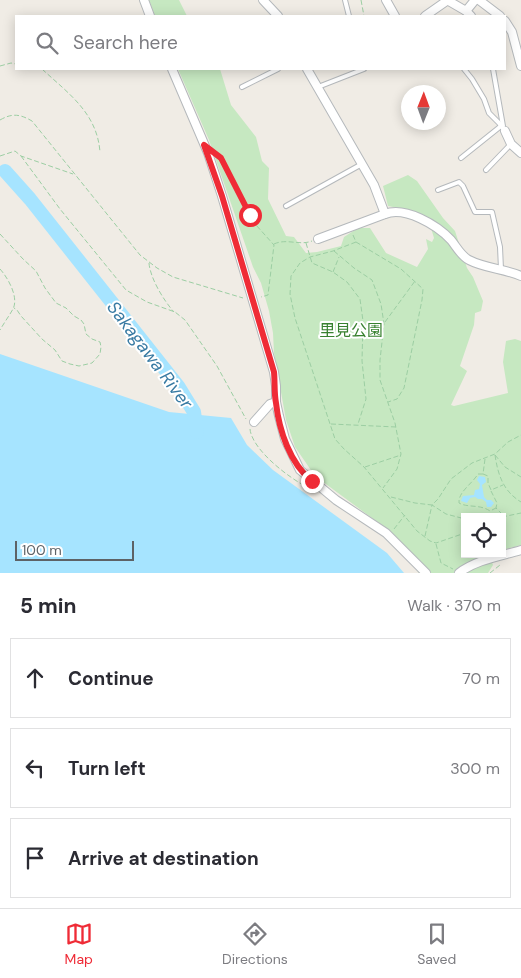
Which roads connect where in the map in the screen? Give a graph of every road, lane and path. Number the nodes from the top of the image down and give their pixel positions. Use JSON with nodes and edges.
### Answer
{"nodes":[{"id":1,"x":144,"y":0,"type":"edge"},
{"id":2,"x":263,"y":0,"type":"edge"},
{"id":3,"x":345,"y":0,"type":"edge"},
{"id":4,"x":361,"y":0,"type":"edge"},
{"id":5,"x":386,"y":0,"type":"edge"},
{"id":6,"x":447,"y":0,"type":"edge"},
{"id":7,"x":474,"y":0,"type":"edge"},
{"id":8,"x":479,"y":0,"type":"edge"},
{"id":9,"x":469,"y":14,"type":"edge"},
{"id":10,"x":150,"y":15,"type":"edge"},
{"id":11,"x":277,"y":15,"type":"edge"},
{"id":12,"x":348,"y":15,"type":"edge"},
{"id":13,"x":364,"y":15,"type":"edge"},
{"id":14,"x":394,"y":15,"type":"edge"},
{"id":15,"x":426,"y":15,"type":"edge"},
{"id":16,"x":499,"y":15,"type":"edge"},
{"id":17,"x":506,"y":23,"type":"edge"},
{"id":18,"x":15,"y":64,"type":"edge"},
{"id":19,"x":0,"y":66,"type":"edge"},
{"id":20,"x":521,"y":66,"type":"edge"},
{"id":21,"x":43,"y":70,"type":"edge"},
{"id":22,"x":172,"y":70,"type":"edge"},
{"id":23,"x":276,"y":70,"type":"edge"},
{"id":24,"x":309,"y":70,"type":"edge"},
{"id":25,"x":361,"y":70,"type":"edge"},
{"id":26,"x":465,"y":70,"type":"edge"},
{"id":27,"x":493,"y":70,"type":"edge"},
{"id":28,"x":318,"y":86,"type":"junction"},
{"id":29,"x":242,"y":87,"type":"dead end"},
{"id":30,"x":0,"y":120,"type":"edge"},
{"id":31,"x":503,"y":128,"type":"junction"},
{"id":32,"x":511,"y":144,"type":"junction"},
{"id":33,"x":100,"y":152,"type":"dead end"},
{"id":34,"x":216,"y":153,"type":"dead end"},
{"id":35,"x":521,"y":153,"type":"edge"},
{"id":36,"x":0,"y":156,"type":"edge"},
{"id":37,"x":21,"y":156,"type":"junction"},
{"id":38,"x":461,"y":158,"type":"dead end"},
{"id":39,"x":362,"y":164,"type":"junction"},
{"id":40,"x":486,"y":170,"type":"dead end"},
{"id":41,"x":75,"y":174,"type":"junction"},
{"id":42,"x":438,"y":190,"type":"dead end"},
{"id":43,"x":286,"y":206,"type":"dead end"},
{"id":44,"x":385,"y":214,"type":"junction"},
{"id":45,"x":349,"y":228,"type":"junction"},
{"id":46,"x":0,"y":234,"type":"edge"},
{"id":47,"x":318,"y":239,"type":"dead end"},
{"id":48,"x":356,"y":242,"type":"junction"},
{"id":49,"x":274,"y":245,"type":"junction"},
{"id":50,"x":333,"y":251,"type":"junction"},
{"id":51,"x":340,"y":256,"type":"junction"},
{"id":52,"x":310,"y":257,"type":"junction"},
{"id":53,"x":149,"y":262,"type":"junction"},
{"id":54,"x":0,"y":268,"type":"edge"},
{"id":55,"x":502,"y":269,"type":"junction"},
{"id":56,"x":333,"y":272,"type":"junction"},
{"id":57,"x":521,"y":276,"type":"edge"},
{"id":58,"x":415,"y":281,"type":"junction"},
{"id":59,"x":258,"y":298,"type":"dead end"},
{"id":60,"x":246,"y":299,"type":"dead end"},
{"id":61,"x":14,"y":308,"type":"junction"},
{"id":62,"x":175,"y":312,"type":"junction"},
{"id":63,"x":384,"y":324,"type":"junction"},
{"id":64,"x":0,"y":330,"type":"edge"},
{"id":65,"x":276,"y":402,"type":"junction"},
{"id":66,"x":387,"y":403,"type":"junction"},
{"id":67,"x":252,"y":423,"type":"junction"},
{"id":68,"x":330,"y":424,"type":"junction"},
{"id":69,"x":358,"y":424,"type":"junction"},
{"id":70,"x":396,"y":426,"type":"junction"},
{"id":71,"x":521,"y":435,"type":"edge"},
{"id":72,"x":401,"y":454,"type":"junction"},
{"id":73,"x":495,"y":454,"type":"junction"},
{"id":74,"x":485,"y":458,"type":"junction"},
{"id":75,"x":364,"y":467,"type":"junction"},
{"id":76,"x":484,"y":474,"type":"junction"},
{"id":77,"x":520,"y":477,"type":"edge"},
{"id":78,"x":504,"y":486,"type":"junction"},
{"id":79,"x":310,"y":489,"type":"dead end"},
{"id":80,"x":383,"y":489,"type":"junction"},
{"id":81,"x":491,"y":490,"type":"junction"},
{"id":82,"x":390,"y":497,"type":"junction"},
{"id":83,"x":521,"y":502,"type":"edge"},
{"id":84,"x":432,"y":505,"type":"junction"},
{"id":85,"x":496,"y":508,"type":"junction"},
{"id":86,"x":501,"y":513,"type":"edge"},
{"id":87,"x":521,"y":513,"type":"edge"},
{"id":88,"x":405,"y":515,"type":"junction"},
{"id":89,"x":506,"y":517,"type":"edge"},
{"id":90,"x":461,"y":518,"type":"edge"},
{"id":91,"x":461,"y":534,"type":"edge"},
{"id":92,"x":388,"y":536,"type":"junction"},
{"id":93,"x":425,"y":537,"type":"junction"},
{"id":94,"x":436,"y":543,"type":"junction"},
{"id":95,"x":521,"y":550,"type":"edge"},
{"id":96,"x":506,"y":555,"type":"edge"},
{"id":97,"x":496,"y":558,"type":"edge"},
{"id":98,"x":504,"y":558,"type":"edge"},
{"id":99,"x":426,"y":573,"type":"edge"},
{"id":100,"x":458,"y":573,"type":"edge"},
{"id":101,"x":490,"y":573,"type":"edge"}],
"edges":[{"from":1,"to":10,"type":"street"},
{"from":2,"to":11,"type":"street"},
{"from":3,"to":12,"type":"lane"},
{"from":4,"to":13,"type":"path"},
{"from":5,"to":14,"type":"street"},
{"from":6,"to":9,"type":"street"},
{"from":6,"to":15,"type":"street"},
{"from":7,"to":9,"type":"street"},
{"from":8,"to":16,"type":"street"},
{"from":17,"to":20,"type":"street"},
{"from":18,"to":19,"type":"path"},
{"from":21,"to":33,"type":"path"},
{"from":22,"to":65,"type":"street"},
{"from":23,"to":29,"type":"lane"},
{"from":24,"to":28,"type":"street"},
{"from":25,"to":28,"type":"lane"},
{"from":26,"to":31,"type":"lane"},
{"from":27,"to":31,"type":"lane"},
{"from":28,"to":39,"type":"street"},
{"from":30,"to":41,"type":"path"},
{"from":31,"to":32,"type":"street"},
{"from":31,"to":38,"type":"lane"},
{"from":32,"to":35,"type":"street"},
{"from":32,"to":40,"type":"lane"},
{"from":34,"to":49,"type":"path"},
{"from":36,"to":37,"type":"path"},
{"from":37,"to":41,"type":"path"},
{"from":37,"to":62,"type":"path"},
{"from":39,"to":43,"type":"lane"},
{"from":39,"to":44,"type":"street"},
{"from":41,"to":53,"type":"path"},
{"from":42,"to":55,"type":"lane"},
{"from":44,"to":45,"type":"street"},
{"from":44,"to":55,"type":"street"},
{"from":45,"to":47,"type":"street"},
{"from":45,"to":48,"type":"path"},
{"from":46,"to":61,"type":"path"},
{"from":48,"to":50,"type":"path"},
{"from":48,"to":58,"type":"path"},
{"from":49,"to":52,"type":"path"},
{"from":49,"to":59,"type":"path"},
{"from":50,"to":51,"type":"path"},
{"from":50,"to":52,"type":"path"},
{"from":51,"to":56,"type":"path"},
{"from":51,"to":63,"type":"path"},
{"from":52,"to":56,"type":"path"},
{"from":52,"to":68,"type":"path"},
{"from":53,"to":60,"type":"path"},
{"from":53,"to":62,"type":"path"},
{"from":54,"to":61,"type":"path"},
{"from":55,"to":57,"type":"street"},
{"from":56,"to":69,"type":"path"},
{"from":58,"to":63,"type":"path"},
{"from":58,"to":66,"type":"path"},
{"from":61,"to":64,"type":"path"},
{"from":62,"to":67,"type":"path"},
{"from":63,"to":66,"type":"path"},
{"from":65,"to":67,"type":"street"},
{"from":65,"to":92,"type":"street"},
{"from":66,"to":70,"type":"path"},
{"from":67,"to":79,"type":"path"},
{"from":68,"to":69,"type":"path"},
{"from":68,"to":75,"type":"path"},
{"from":69,"to":70,"type":"path"},
{"from":70,"to":72,"type":"path"},
{"from":71,"to":73,"type":"path"},
{"from":72,"to":75,"type":"path"},
{"from":72,"to":80,"type":"path"},
{"from":73,"to":74,"type":"path"},
{"from":73,"to":77,"type":"path"},
{"from":73,"to":78,"type":"path"},
{"from":74,"to":76,"type":"path"},
{"from":74,"to":84,"type":"path"},
{"from":75,"to":80,"type":"path"},
{"from":76,"to":81,"type":"path"},
{"from":76,"to":85,"type":"path"},
{"from":78,"to":81,"type":"path"},
{"from":78,"to":83,"type":"path"},
{"from":80,"to":82,"type":"path"},
{"from":81,"to":85,"type":"path"},
{"from":82,"to":84,"type":"path"},
{"from":82,"to":88,"type":"path"},
{"from":84,"to":90,"type":"path"},
{"from":84,"to":93,"type":"path"},
{"from":85,"to":86,"type":"path"},
{"from":87,"to":89,"type":"path"},
{"from":88,"to":92,"type":"path"},
{"from":88,"to":93,"type":"path"},
{"from":91,"to":94,"type":"path"},
{"from":92,"to":99,"type":"street"},
{"from":93,"to":94,"type":"path"},
{"from":94,"to":100,"type":"path"},
{"from":95,"to":96,"type":"street"},
{"from":97,"to":100,"type":"street"},
{"from":98,"to":101,"type":"path"}]}
